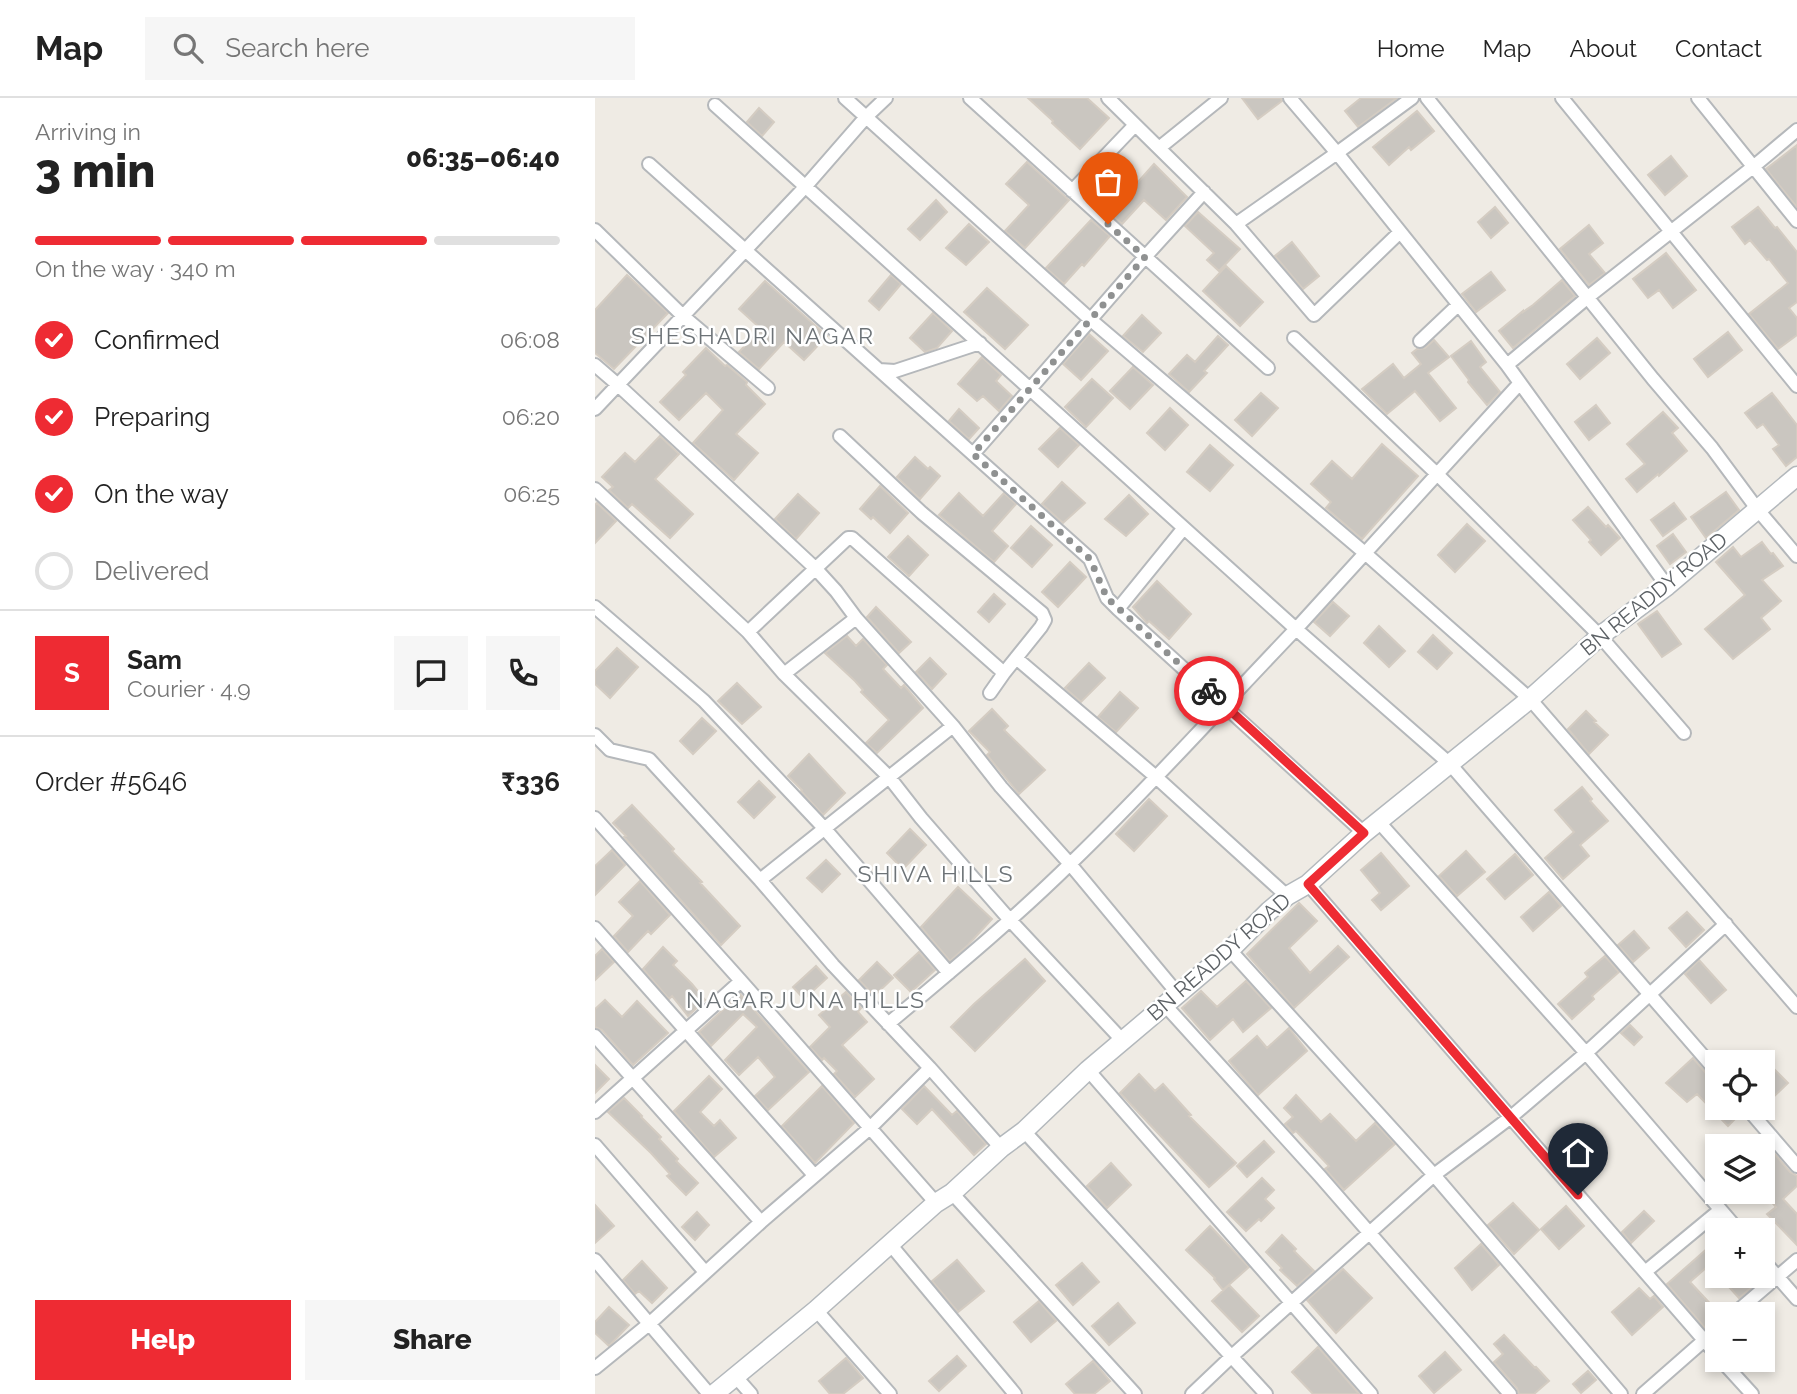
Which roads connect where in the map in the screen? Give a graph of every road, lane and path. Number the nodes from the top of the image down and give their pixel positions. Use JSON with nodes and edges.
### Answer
{"nodes":[{"id":1,"x":845,"y":98,"type":"edge"},
{"id":2,"x":886,"y":98,"type":"edge"},
{"id":3,"x":970,"y":98,"type":"edge"},
{"id":4,"x":1108,"y":98,"type":"edge"},
{"id":5,"x":1221,"y":98,"type":"edge"},
{"id":6,"x":1290,"y":98,"type":"edge"},
{"id":7,"x":1412,"y":98,"type":"edge"},
{"id":8,"x":1427,"y":98,"type":"edge"},
{"id":9,"x":1562,"y":98,"type":"edge"},
{"id":10,"x":1698,"y":98,"type":"edge"},
{"id":11,"x":715,"y":105,"type":"dead end"},
{"id":12,"x":866,"y":117,"type":"junction"},
{"id":13,"x":1135,"y":125,"type":"junction"},
{"id":14,"x":1797,"y":130,"type":"edge"},
{"id":15,"x":1159,"y":148,"type":"junction"},
{"id":16,"x":1337,"y":153,"type":"junction"},
{"id":17,"x":649,"y":164,"type":"dead end"},
{"id":18,"x":1753,"y":167,"type":"junction"},
{"id":19,"x":805,"y":187,"type":"junction"},
{"id":20,"x":1072,"y":191,"type":"junction"},
{"id":21,"x":1204,"y":192,"type":"junction"},
{"id":22,"x":1797,"y":221,"type":"edge"},
{"id":23,"x":1236,"y":224,"type":"junction"},
{"id":24,"x":595,"y":230,"type":"edge"},
{"id":25,"x":1400,"y":232,"type":"junction"},
{"id":26,"x":1671,"y":232,"type":"junction"},
{"id":27,"x":745,"y":250,"type":"junction"},
{"id":28,"x":1145,"y":257,"type":"junction"},
{"id":29,"x":1588,"y":297,"type":"junction"},
{"id":30,"x":1458,"y":306,"type":"junction"},
{"id":31,"x":683,"y":316,"type":"junction"},
{"id":32,"x":1091,"y":320,"type":"junction"},
{"id":33,"x":1294,"y":338,"type":"dead end"},
{"id":34,"x":1420,"y":341,"type":"dead end"},
{"id":35,"x":980,"y":343,"type":"junction"},
{"id":36,"x":595,"y":365,"type":"edge"},
{"id":37,"x":1507,"y":365,"type":"junction"},
{"id":38,"x":1268,"y":368,"type":"dead end"},
{"id":39,"x":879,"y":370,"type":"junction"},
{"id":40,"x":1520,"y":383,"type":"junction"},
{"id":41,"x":617,"y":384,"type":"junction"},
{"id":42,"x":1797,"y":386,"type":"edge"},
{"id":43,"x":768,"y":388,"type":"dead end"},
{"id":44,"x":1030,"y":389,"type":"junction"},
{"id":45,"x":595,"y":409,"type":"edge"},
{"id":46,"x":840,"y":436,"type":"dead end"},
{"id":47,"x":973,"y":454,"type":"junction"},
{"id":48,"x":1438,"y":475,"type":"junction"},
{"id":49,"x":1797,"y":476,"type":"edge"},
{"id":50,"x":595,"y":489,"type":"edge"},
{"id":51,"x":1758,"y":510,"type":"junction"},
{"id":52,"x":1184,"y":529,"type":"junction"},
{"id":53,"x":1366,"y":554,"type":"junction"},
{"id":54,"x":1797,"y":556,"type":"edge"},
{"id":55,"x":815,"y":568,"type":"junction"},
{"id":56,"x":1667,"y":586,"type":"junction"},
{"id":57,"x":595,"y":607,"type":"edge"},
{"id":58,"x":1118,"y":609,"type":"junction"},
{"id":59,"x":856,"y":618,"type":"junction"},
{"id":60,"x":1296,"y":629,"type":"junction"},
{"id":61,"x":748,"y":632,"type":"junction"},
{"id":62,"x":1600,"y":636,"type":"junction"},
{"id":63,"x":1016,"y":658,"type":"junction"},
{"id":64,"x":1004,"y":673,"type":"junction"},
{"id":65,"x":784,"y":674,"type":"junction"},
{"id":66,"x":990,"y":693,"type":"dead end"},
{"id":67,"x":1530,"y":699,"type":"junction"},
{"id":68,"x":1224,"y":705,"type":"junction"},
{"id":69,"x":953,"y":726,"type":"junction"},
{"id":70,"x":1684,"y":733,"type":"dead end"},
{"id":71,"x":595,"y":735,"type":"edge"},
{"id":72,"x":1450,"y":764,"type":"junction"},
{"id":73,"x":889,"y":777,"type":"junction"},
{"id":74,"x":1157,"y":777,"type":"junction"},
{"id":75,"x":595,"y":818,"type":"edge"},
{"id":76,"x":1378,"y":821,"type":"junction"},
{"id":77,"x":824,"y":828,"type":"junction"},
{"id":78,"x":1364,"y":833,"type":"junction"},
{"id":79,"x":1070,"y":864,"type":"junction"},
{"id":80,"x":760,"y":880,"type":"junction"},
{"id":81,"x":1308,"y":884,"type":"junction"},
{"id":82,"x":1287,"y":896,"type":"junction"},
{"id":83,"x":1009,"y":919,"type":"junction"},
{"id":84,"x":1726,"y":924,"type":"junction"},
{"id":85,"x":595,"y":928,"type":"edge"},
{"id":86,"x":1230,"y":950,"type":"junction"},
{"id":87,"x":949,"y":973,"type":"junction"},
{"id":88,"x":741,"y":981,"type":"junction"},
{"id":89,"x":1651,"y":994,"type":"junction"},
{"id":90,"x":1171,"y":999,"type":"junction"},
{"id":91,"x":1797,"y":1007,"type":"edge"},
{"id":92,"x":888,"y":1024,"type":"junction"},
{"id":93,"x":687,"y":1031,"type":"junction"},
{"id":94,"x":595,"y":1035,"type":"edge"},
{"id":95,"x":1122,"y":1040,"type":"junction"},
{"id":96,"x":1586,"y":1053,"type":"junction"},
{"id":97,"x":1705,"y":1058,"type":"edge"},
{"id":98,"x":930,"y":1068,"type":"junction"},
{"id":99,"x":1088,"y":1070,"type":"junction"},
{"id":100,"x":633,"y":1078,"type":"junction"},
{"id":101,"x":595,"y":1112,"type":"edge"},
{"id":102,"x":1511,"y":1117,"type":"junction"},
{"id":103,"x":1757,"y":1120,"type":"edge"},
{"id":104,"x":870,"y":1128,"type":"junction"},
{"id":105,"x":1024,"y":1131,"type":"junction"},
{"id":106,"x":595,"y":1145,"type":"edge"},
{"id":107,"x":1002,"y":1148,"type":"junction"},
{"id":108,"x":1797,"y":1167,"type":"edge"},
{"id":109,"x":814,"y":1175,"type":"junction"},
{"id":110,"x":1434,"y":1175,"type":"junction"},
{"id":111,"x":952,"y":1193,"type":"junction"},
{"id":112,"x":936,"y":1203,"type":"junction"},
{"id":113,"x":1720,"y":1209,"type":"junction"},
{"id":114,"x":1728,"y":1218,"type":"edge"},
{"id":115,"x":761,"y":1222,"type":"junction"},
{"id":116,"x":1370,"y":1233,"type":"junction"},
{"id":117,"x":890,"y":1244,"type":"junction"},
{"id":118,"x":595,"y":1260,"type":"edge"},
{"id":119,"x":1797,"y":1260,"type":"edge"},
{"id":120,"x":705,"y":1272,"type":"junction"},
{"id":121,"x":1645,"y":1272,"type":"junction"},
{"id":122,"x":1775,"y":1274,"type":"edge"},
{"id":123,"x":1778,"y":1277,"type":"junction"},
{"id":124,"x":1797,"y":1299,"type":"edge"},
{"id":125,"x":1748,"y":1302,"type":"edge"},
{"id":126,"x":1292,"y":1303,"type":"junction"},
{"id":127,"x":816,"y":1310,"type":"junction"},
{"id":128,"x":649,"y":1324,"type":"junction"},
{"id":129,"x":1703,"y":1340,"type":"joint"},
{"id":130,"x":1231,"y":1356,"type":"junction"},
{"id":131,"x":595,"y":1368,"type":"edge"},
{"id":132,"x":1732,"y":1372,"type":"edge"},
{"id":133,"x":736,"y":1377,"type":"junction"},
{"id":134,"x":712,"y":1394,"type":"edge"},
{"id":135,"x":751,"y":1394,"type":"edge"},
{"id":136,"x":890,"y":1394,"type":"edge"},
{"id":137,"x":1014,"y":1394,"type":"edge"},
{"id":138,"x":1135,"y":1394,"type":"edge"},
{"id":139,"x":1192,"y":1394,"type":"edge"},
{"id":140,"x":1266,"y":1394,"type":"edge"},
{"id":141,"x":1371,"y":1394,"type":"edge"},
{"id":142,"x":1510,"y":1394,"type":"edge"},
{"id":143,"x":1621,"y":1394,"type":"edge"},
{"id":144,"x":1643,"y":1394,"type":"edge"},
{"id":145,"x":1752,"y":1394,"type":"edge"}],
"edges":[{"from":1,"to":12,"type":"street"},
{"from":2,"to":12,"type":"street"},
{"from":3,"to":20,"type":"street"},
{"from":4,"to":13,"type":"street"},
{"from":5,"to":15,"type":"street"},
{"from":6,"to":16,"type":"street"},
{"from":7,"to":16,"type":"street"},
{"from":8,"to":29,"type":"street"},
{"from":9,"to":26,"type":"street"},
{"from":10,"to":18,"type":"street"},
{"from":11,"to":19,"type":"street"},
{"from":12,"to":19,"type":"street"},
{"from":12,"to":32,"type":"street"},
{"from":13,"to":15,"type":"street"},
{"from":13,"to":20,"type":"street"},
{"from":14,"to":18,"type":"street"},
{"from":15,"to":21,"type":"street"},
{"from":16,"to":23,"type":"street"},
{"from":16,"to":25,"type":"street"},
{"from":17,"to":27,"type":"street"},
{"from":18,"to":22,"type":"street"},
{"from":18,"to":26,"type":"street"},
{"from":19,"to":27,"type":"street"},
{"from":19,"to":35,"type":"street"},
{"from":20,"to":28,"type":"street"},
{"from":21,"to":23,"type":"street"},
{"from":21,"to":28,"type":"street"},
{"from":23,"to":25,"type":"street"},
{"from":24,"to":31,"type":"street"},
{"from":25,"to":30,"type":"street"},
{"from":26,"to":29,"type":"street"},
{"from":26,"to":42,"type":"street"},
{"from":27,"to":31,"type":"street"},
{"from":27,"to":39,"type":"street"},
{"from":28,"to":32,"type":"street"},
{"from":28,"to":38,"type":"street"},
{"from":29,"to":37,"type":"street"},
{"from":29,"to":51,"type":"street"},
{"from":30,"to":34,"type":"street"},
{"from":30,"to":37,"type":"street"},
{"from":31,"to":41,"type":"street"},
{"from":31,"to":43,"type":"street"},
{"from":32,"to":44,"type":"street"},
{"from":32,"to":53,"type":"street"},
{"from":33,"to":48,"type":"street"},
{"from":35,"to":39,"type":"street"},
{"from":35,"to":44,"type":"street"},
{"from":36,"to":41,"type":"street"},
{"from":37,"to":40,"type":"street"},
{"from":39,"to":47,"type":"street"},
{"from":40,"to":48,"type":"street"},
{"from":40,"to":56,"type":"street"},
{"from":41,"to":45,"type":"street"},
{"from":41,"to":55,"type":"street"},
{"from":44,"to":47,"type":"street"},
{"from":44,"to":52,"type":"street"},
{"from":46,"to":63,"type":"street"},
{"from":47,"to":58,"type":"street"},
{"from":48,"to":53,"type":"street"},
{"from":48,"to":62,"type":"street"},
{"from":49,"to":51,"type":"street","name":"BN READDY ROAD"},
{"from":50,"to":61,"type":"street"},
{"from":51,"to":54,"type":"street"},
{"from":51,"to":56,"type":"street","name":"BN READDY ROAD"},
{"from":52,"to":58,"type":"street"},
{"from":52,"to":60,"type":"street"},
{"from":53,"to":60,"type":"street"},
{"from":53,"to":67,"type":"street"},
{"from":55,"to":59,"type":"street"},
{"from":55,"to":61,"type":"street"},
{"from":55,"to":64,"type":"street"},
{"from":56,"to":62,"type":"street","name":"BN READDY ROAD"},
{"from":57,"to":77,"type":"street"},
{"from":58,"to":68,"type":"street"},
{"from":59,"to":65,"type":"street"},
{"from":59,"to":69,"type":"street"},
{"from":60,"to":68,"type":"street"},
{"from":60,"to":72,"type":"street"},
{"from":61,"to":65,"type":"street"},
{"from":62,"to":67,"type":"street","name":"BN READDY ROAD"},
{"from":62,"to":70,"type":"street"},
{"from":63,"to":64,"type":"street"},
{"from":63,"to":74,"type":"street"},
{"from":64,"to":66,"type":"street"},
{"from":65,"to":73,"type":"street"},
{"from":67,"to":72,"type":"street","name":"BN READDY ROAD"},
{"from":67,"to":84,"type":"street"},
{"from":68,"to":74,"type":"street"},
{"from":68,"to":78,"type":"street"},
{"from":69,"to":73,"type":"street"},
{"from":69,"to":79,"type":"street"},
{"from":71,"to":80,"type":"street"},
{"from":72,"to":76,"type":"street","name":"BN READDY ROAD"},
{"from":72,"to":89,"type":"street"},
{"from":73,"to":77,"type":"street"},
{"from":73,"to":83,"type":"street"},
{"from":74,"to":79,"type":"street"},
{"from":74,"to":82,"type":"street"},
{"from":75,"to":88,"type":"street"},
{"from":76,"to":78,"type":"street","name":"BN READDY ROAD"},
{"from":76,"to":96,"type":"street"},
{"from":77,"to":80,"type":"street"},
{"from":77,"to":87,"type":"street"},
{"from":78,"to":81,"type":"street","name":"BN READDY ROAD"},
{"from":79,"to":83,"type":"street"},
{"from":79,"to":90,"type":"street"},
{"from":80,"to":92,"type":"street"},
{"from":81,"to":82,"type":"street","name":"BN READDY ROAD"},
{"from":81,"to":102,"type":"street"},
{"from":82,"to":86,"type":"street","name":"BN READDY ROAD"},
{"from":83,"to":87,"type":"street"},
{"from":83,"to":95,"type":"street"},
{"from":84,"to":89,"type":"street"},
{"from":84,"to":91,"type":"street"},
{"from":85,"to":93,"type":"street"},
{"from":86,"to":90,"type":"street","name":"BN READDY ROAD"},
{"from":86,"to":110,"type":"street"},
{"from":87,"to":92,"type":"street"},
{"from":88,"to":93,"type":"street"},
{"from":88,"to":104,"type":"street"},
{"from":89,"to":96,"type":"street"},
{"from":89,"to":97,"type":"street"},
{"from":90,"to":95,"type":"street","name":"BN READDY ROAD"},
{"from":90,"to":116,"type":"street"},
{"from":92,"to":98,"type":"street"},
{"from":93,"to":100,"type":"street"},
{"from":93,"to":109,"type":"street"},
{"from":94,"to":100,"type":"street"},
{"from":95,"to":99,"type":"street","name":"BN READDY ROAD"},
{"from":96,"to":102,"type":"street"},
{"from":96,"to":113,"type":"street"},
{"from":98,"to":104,"type":"street"},
{"from":98,"to":107,"type":"street"},
{"from":99,"to":105,"type":"street","name":"BN READDY ROAD"},
{"from":99,"to":126,"type":"street"},
{"from":100,"to":101,"type":"street"},
{"from":100,"to":115,"type":"street"},
{"from":102,"to":110,"type":"street"},
{"from":102,"to":121,"type":"street"},
{"from":103,"to":108,"type":"street"},
{"from":104,"to":109,"type":"street"},
{"from":104,"to":112,"type":"street"},
{"from":105,"to":107,"type":"street","name":"BN READDY ROAD"},
{"from":105,"to":130,"type":"street"},
{"from":106,"to":120,"type":"street"},
{"from":107,"to":111,"type":"street","name":"BN READDY ROAD"},
{"from":109,"to":115,"type":"street"},
{"from":110,"to":116,"type":"street"},
{"from":110,"to":143,"type":"street"},
{"from":111,"to":112,"type":"street","name":"BN READDY ROAD"},
{"from":111,"to":138,"type":"street"},
{"from":112,"to":117,"type":"street","name":"BN READDY ROAD"},
{"from":113,"to":114,"type":"street"},
{"from":113,"to":121,"type":"street"},
{"from":115,"to":120,"type":"street"},
{"from":116,"to":126,"type":"street"},
{"from":116,"to":142,"type":"street"},
{"from":117,"to":127,"type":"street","name":"BN READDY ROAD"},
{"from":117,"to":137,"type":"street"},
{"from":118,"to":128,"type":"street"},
{"from":119,"to":123,"type":"street"},
{"from":120,"to":128,"type":"street"},
{"from":121,"to":129,"type":"street"},
{"from":122,"to":123,"type":"street"},
{"from":123,"to":124,"type":"street"},
{"from":123,"to":125,"type":"street"},
{"from":126,"to":130,"type":"street"},
{"from":126,"to":141,"type":"street"},
{"from":127,"to":133,"type":"street","name":"BN READDY ROAD"},
{"from":127,"to":136,"type":"street"},
{"from":128,"to":131,"type":"street"},
{"from":128,"to":134,"type":"street"},
{"from":129,"to":144,"type":"street"},
{"from":130,"to":139,"type":"street"},
{"from":130,"to":140,"type":"street"},
{"from":132,"to":145,"type":"street"},
{"from":133,"to":134,"type":"street","name":"BN READDY ROAD"},
{"from":133,"to":135,"type":"street"}]}
